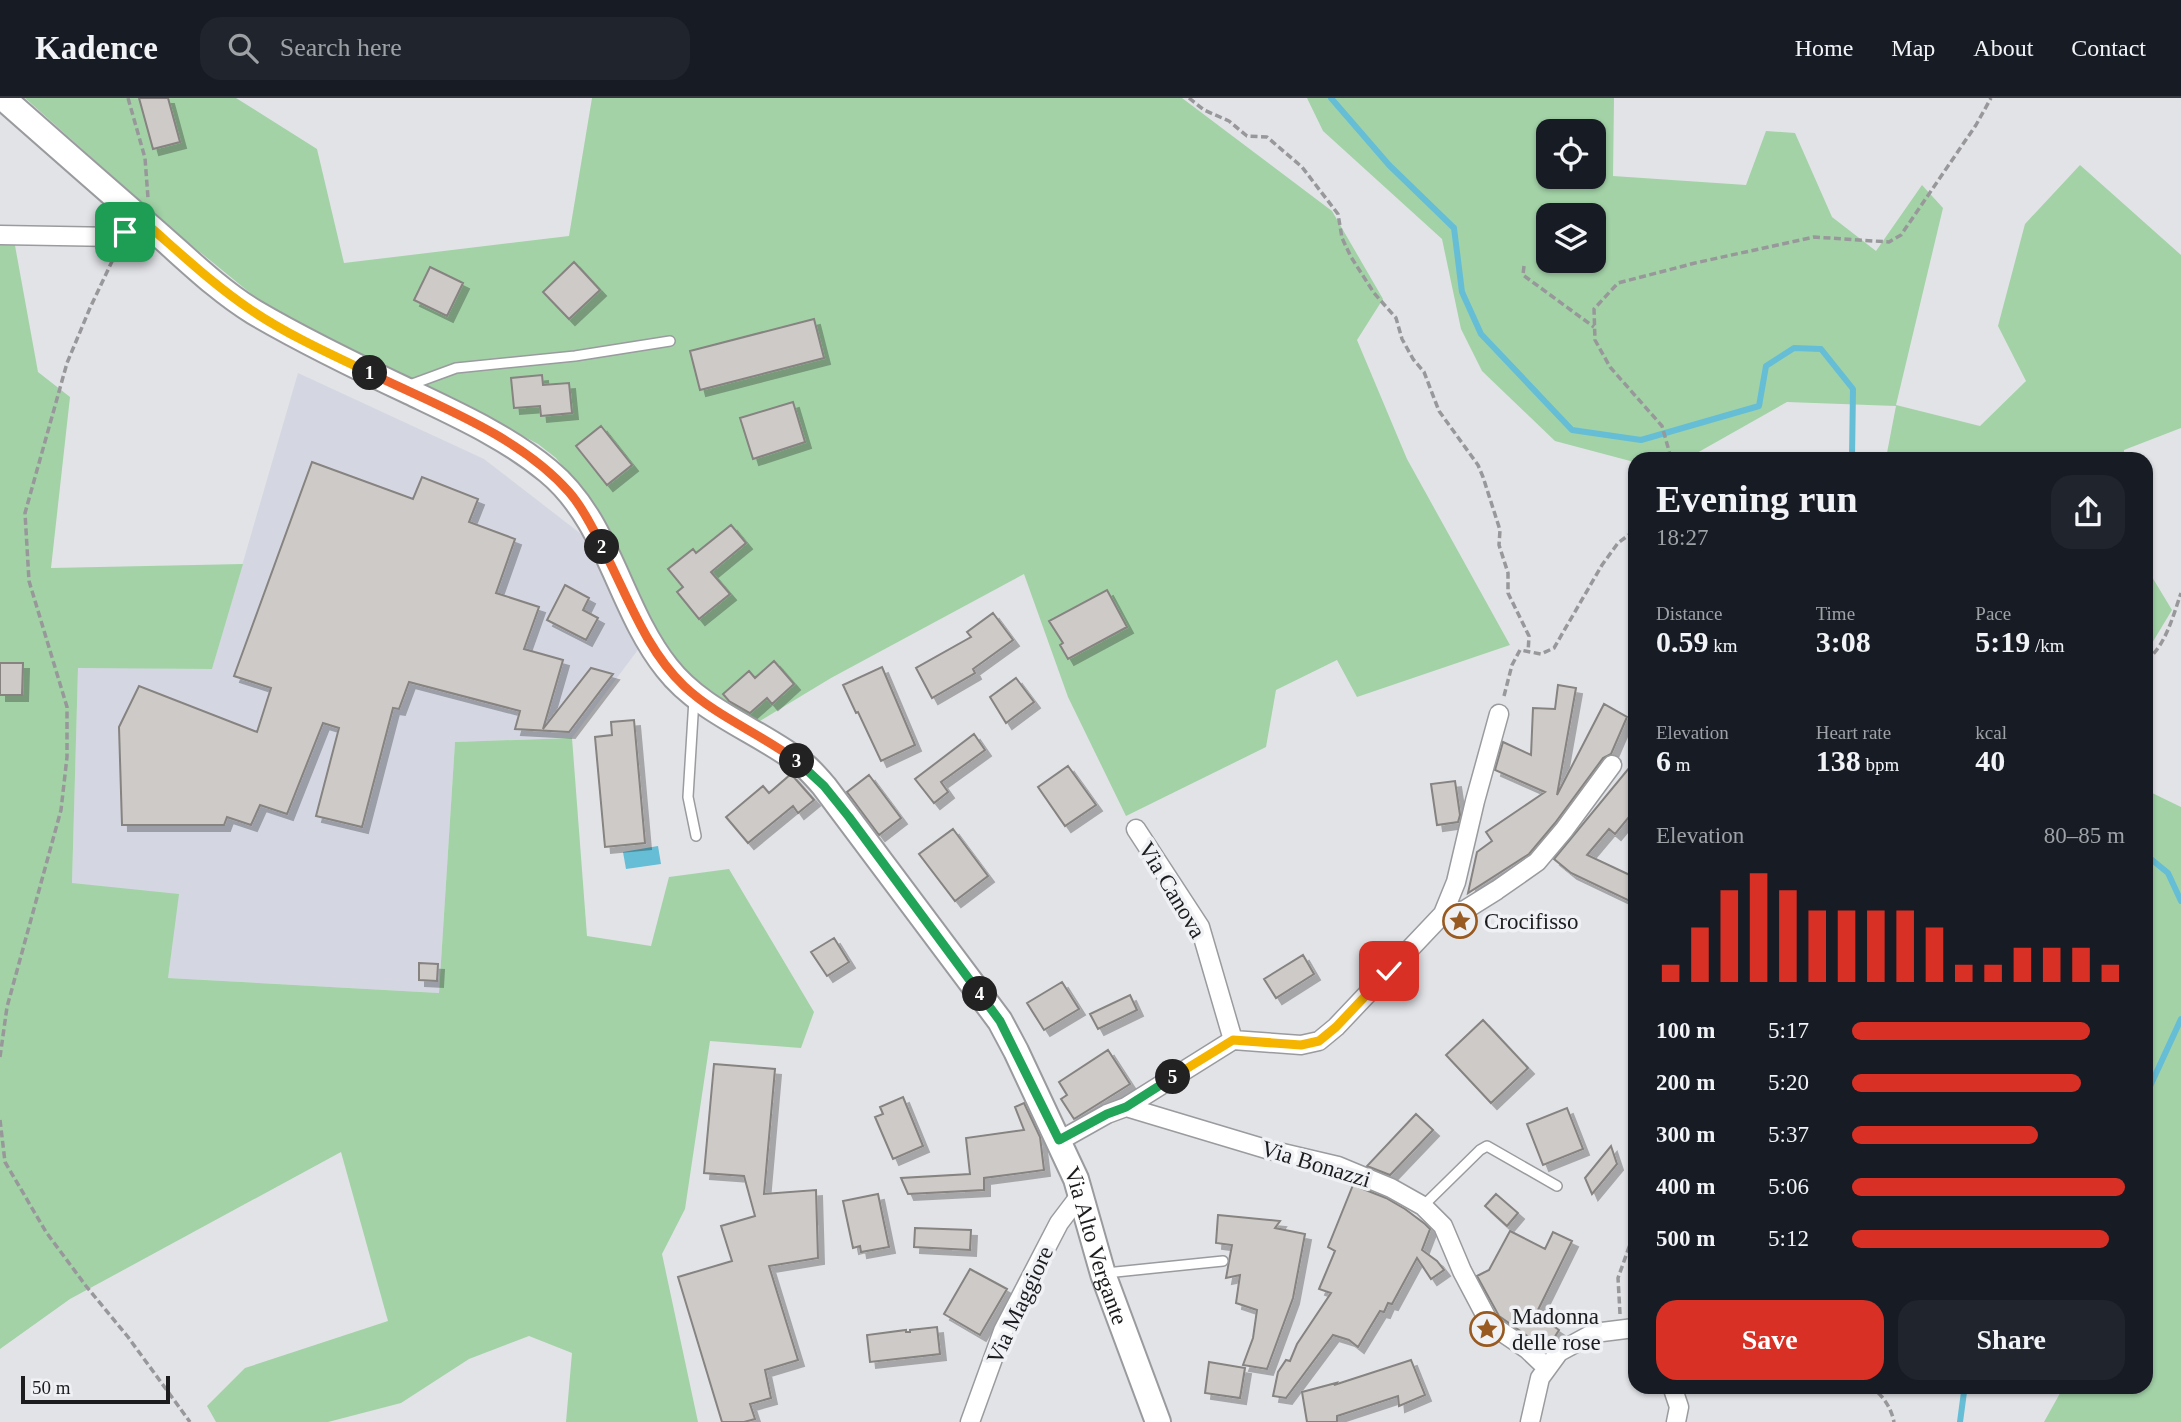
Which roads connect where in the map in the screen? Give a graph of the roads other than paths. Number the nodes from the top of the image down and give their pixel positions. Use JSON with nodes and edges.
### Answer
{"nodes":[{"id":1,"x":3,"y":98,"type":"edge"},
{"id":2,"x":133,"y":226,"type":"junction"},
{"id":3,"x":0,"y":235,"type":"edge"},
{"id":4,"x":670,"y":341,"type":"dead end"},
{"id":5,"x":401,"y":388,"type":"junction"},
{"id":6,"x":695,"y":694,"type":"junction"},
{"id":7,"x":1499,"y":714,"type":"road end"},
{"id":8,"x":1612,"y":765,"type":"dead end"},
{"id":9,"x":1136,"y":829,"type":"dead end"},
{"id":10,"x":696,"y":836,"type":"dead end"},
{"id":11,"x":1443,"y":914,"type":"junction"},
{"id":12,"x":1233,"y":1040,"type":"junction"},
{"id":13,"x":1126,"y":1107,"type":"junction"},
{"id":14,"x":1059,"y":1140,"type":"junction"},
{"id":15,"x":1556,"y":1186,"type":"dead end"},
{"id":16,"x":1080,"y":1199,"type":"junction"},
{"id":17,"x":1423,"y":1206,"type":"junction"},
{"id":18,"x":1223,"y":1261,"type":"dead end"},
{"id":19,"x":1103,"y":1274,"type":"junction"},
{"id":20,"x":1628,"y":1332,"type":"edge"},
{"id":21,"x":1547,"y":1368,"type":"junction"},
{"id":22,"x":1674,"y":1394,"type":"edge"},
{"id":23,"x":970,"y":1422,"type":"edge"},
{"id":24,"x":1158,"y":1422,"type":"edge"},
{"id":25,"x":1531,"y":1422,"type":"edge"},
{"id":26,"x":1676,"y":1422,"type":"edge"}],
"edges":[{"from":1,"to":2,"type":"main road","name":"Via Alto Vergante"},
{"from":2,"to":3,"type":"street"},
{"from":2,"to":5,"type":"main road","name":"Via Alto Vergante"},
{"from":4,"to":5,"type":"lane"},
{"from":5,"to":6,"type":"main road","name":"Via Alto Vergante"},
{"from":6,"to":10,"type":"lane"},
{"from":6,"to":14,"type":"main road","name":"Via Alto Vergante"},
{"from":7,"to":11,"type":"street"},
{"from":8,"to":11,"type":"street"},
{"from":9,"to":12,"type":"street","name":"Via Canova"},
{"from":11,"to":12,"type":"street"},
{"from":12,"to":13,"type":"street"},
{"from":13,"to":14,"type":"street"},
{"from":13,"to":17,"type":"street","name":"Via Bonazzi"},
{"from":14,"to":16,"type":"main road","name":"Via Alto Vergante"},
{"from":15,"to":17,"type":"lane"},
{"from":16,"to":19,"type":"main road","name":"Via Alto Vergante"},
{"from":16,"to":23,"type":"street","name":"Via Maggiore"},
{"from":17,"to":21,"type":"street","name":"Via Bonazzi"},
{"from":18,"to":19,"type":"lane"},
{"from":19,"to":24,"type":"main road","name":"Via Alto Vergante"},
{"from":20,"to":21,"type":"street"},
{"from":21,"to":25,"type":"street"},
{"from":22,"to":26,"type":"street"}]}
